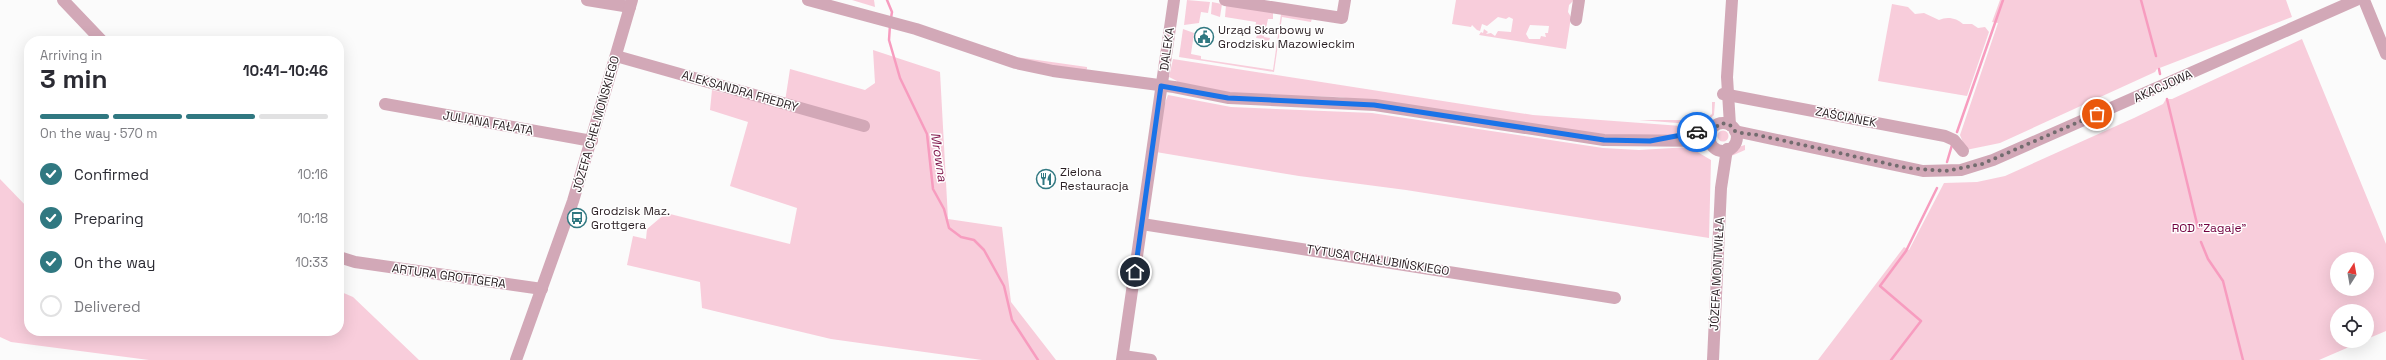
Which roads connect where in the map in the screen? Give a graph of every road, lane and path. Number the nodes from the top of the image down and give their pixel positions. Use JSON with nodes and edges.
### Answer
{"nodes":[{"id":1,"x":63,"y":0,"type":"edge"},
{"id":2,"x":587,"y":0,"type":"edge"},
{"id":3,"x":808,"y":0,"type":"edge"},
{"id":4,"x":1174,"y":0,"type":"edge"},
{"id":5,"x":1225,"y":0,"type":"edge"},
{"id":6,"x":1345,"y":0,"type":"edge"},
{"id":7,"x":1579,"y":0,"type":"edge"},
{"id":8,"x":1732,"y":0,"type":"edge"},
{"id":9,"x":2356,"y":0,"type":"edge"},
{"id":10,"x":2364,"y":0,"type":"edge"},
{"id":11,"x":631,"y":4,"type":"edge"},
{"id":12,"x":1576,"y":20,"type":"dead end"},
{"id":13,"x":97,"y":36,"type":"edge"},
{"id":14,"x":2386,"y":54,"type":"edge"},
{"id":15,"x":616,"y":56,"type":"junction"},
{"id":16,"x":1161,"y":86,"type":"junction"},
{"id":17,"x":1726,"y":94,"type":"junction"},
{"id":18,"x":385,"y":104,"type":"dead end"},
{"id":19,"x":864,"y":126,"type":"dead end"},
{"id":20,"x":1723,"y":136,"type":"junction"},
{"id":21,"x":592,"y":141,"type":"junction"},
{"id":22,"x":1963,"y":151,"type":"dead end"},
{"id":23,"x":1142,"y":224,"type":"junction"},
{"id":24,"x":344,"y":259,"type":"edge"},
{"id":25,"x":542,"y":289,"type":"junction"},
{"id":26,"x":1615,"y":298,"type":"dead end"},
{"id":27,"x":1122,"y":358,"type":"edge"},
{"id":28,"x":516,"y":360,"type":"edge"},
{"id":29,"x":1151,"y":360,"type":"edge"},
{"id":30,"x":1713,"y":360,"type":"edge"}],
"edges":[{"from":1,"to":13,"type":"street"},
{"from":2,"to":11,"type":"street"},
{"from":3,"to":16,"type":"street","name":"AKACJOWA"},
{"from":4,"to":16,"type":"street","name":"DALEKA"},
{"from":5,"to":6,"type":"street"},
{"from":7,"to":12,"type":"street"},
{"from":8,"to":17,"type":"street","name":"JÓZEFA MONTWIŁŁA"},
{"from":9,"to":20,"type":"street","name":"AKACJOWA"},
{"from":10,"to":14,"type":"street"},
{"from":11,"to":15,"type":"street","name":"JÓZEFA CHEŁMOŃSKIEGO"},
{"from":15,"to":19,"type":"street","name":"ALEKSANDRA FREDRY"},
{"from":15,"to":21,"type":"street","name":"JÓZEFA CHEŁMOŃSKIEGO"},
{"from":16,"to":20,"type":"street","name":"AKACJOWA"},
{"from":16,"to":23,"type":"street","name":"DALEKA"},
{"from":17,"to":20,"type":"street","name":"JÓZEFA MONTWIŁŁA"},
{"from":17,"to":22,"type":"street","name":"ZAŚCIANEK"},
{"from":18,"to":21,"type":"street","name":"JULIANA FAŁATA"},
{"from":20,"to":30,"type":"street","name":"JÓZEFA MONTWIŁŁA"},
{"from":21,"to":25,"type":"street","name":"JÓZEFA CHEŁMOŃSKIEGO"},
{"from":23,"to":26,"type":"street","name":"TYTUSA CHAŁUBIŃSKIEGO"},
{"from":23,"to":27,"type":"street","name":"DALEKA"},
{"from":24,"to":25,"type":"street","name":"ARTURA GROTTGERA"},
{"from":25,"to":28,"type":"street","name":"JÓZEFA CHEŁMOŃSKIEGO"},
{"from":27,"to":29,"type":"street"}]}
